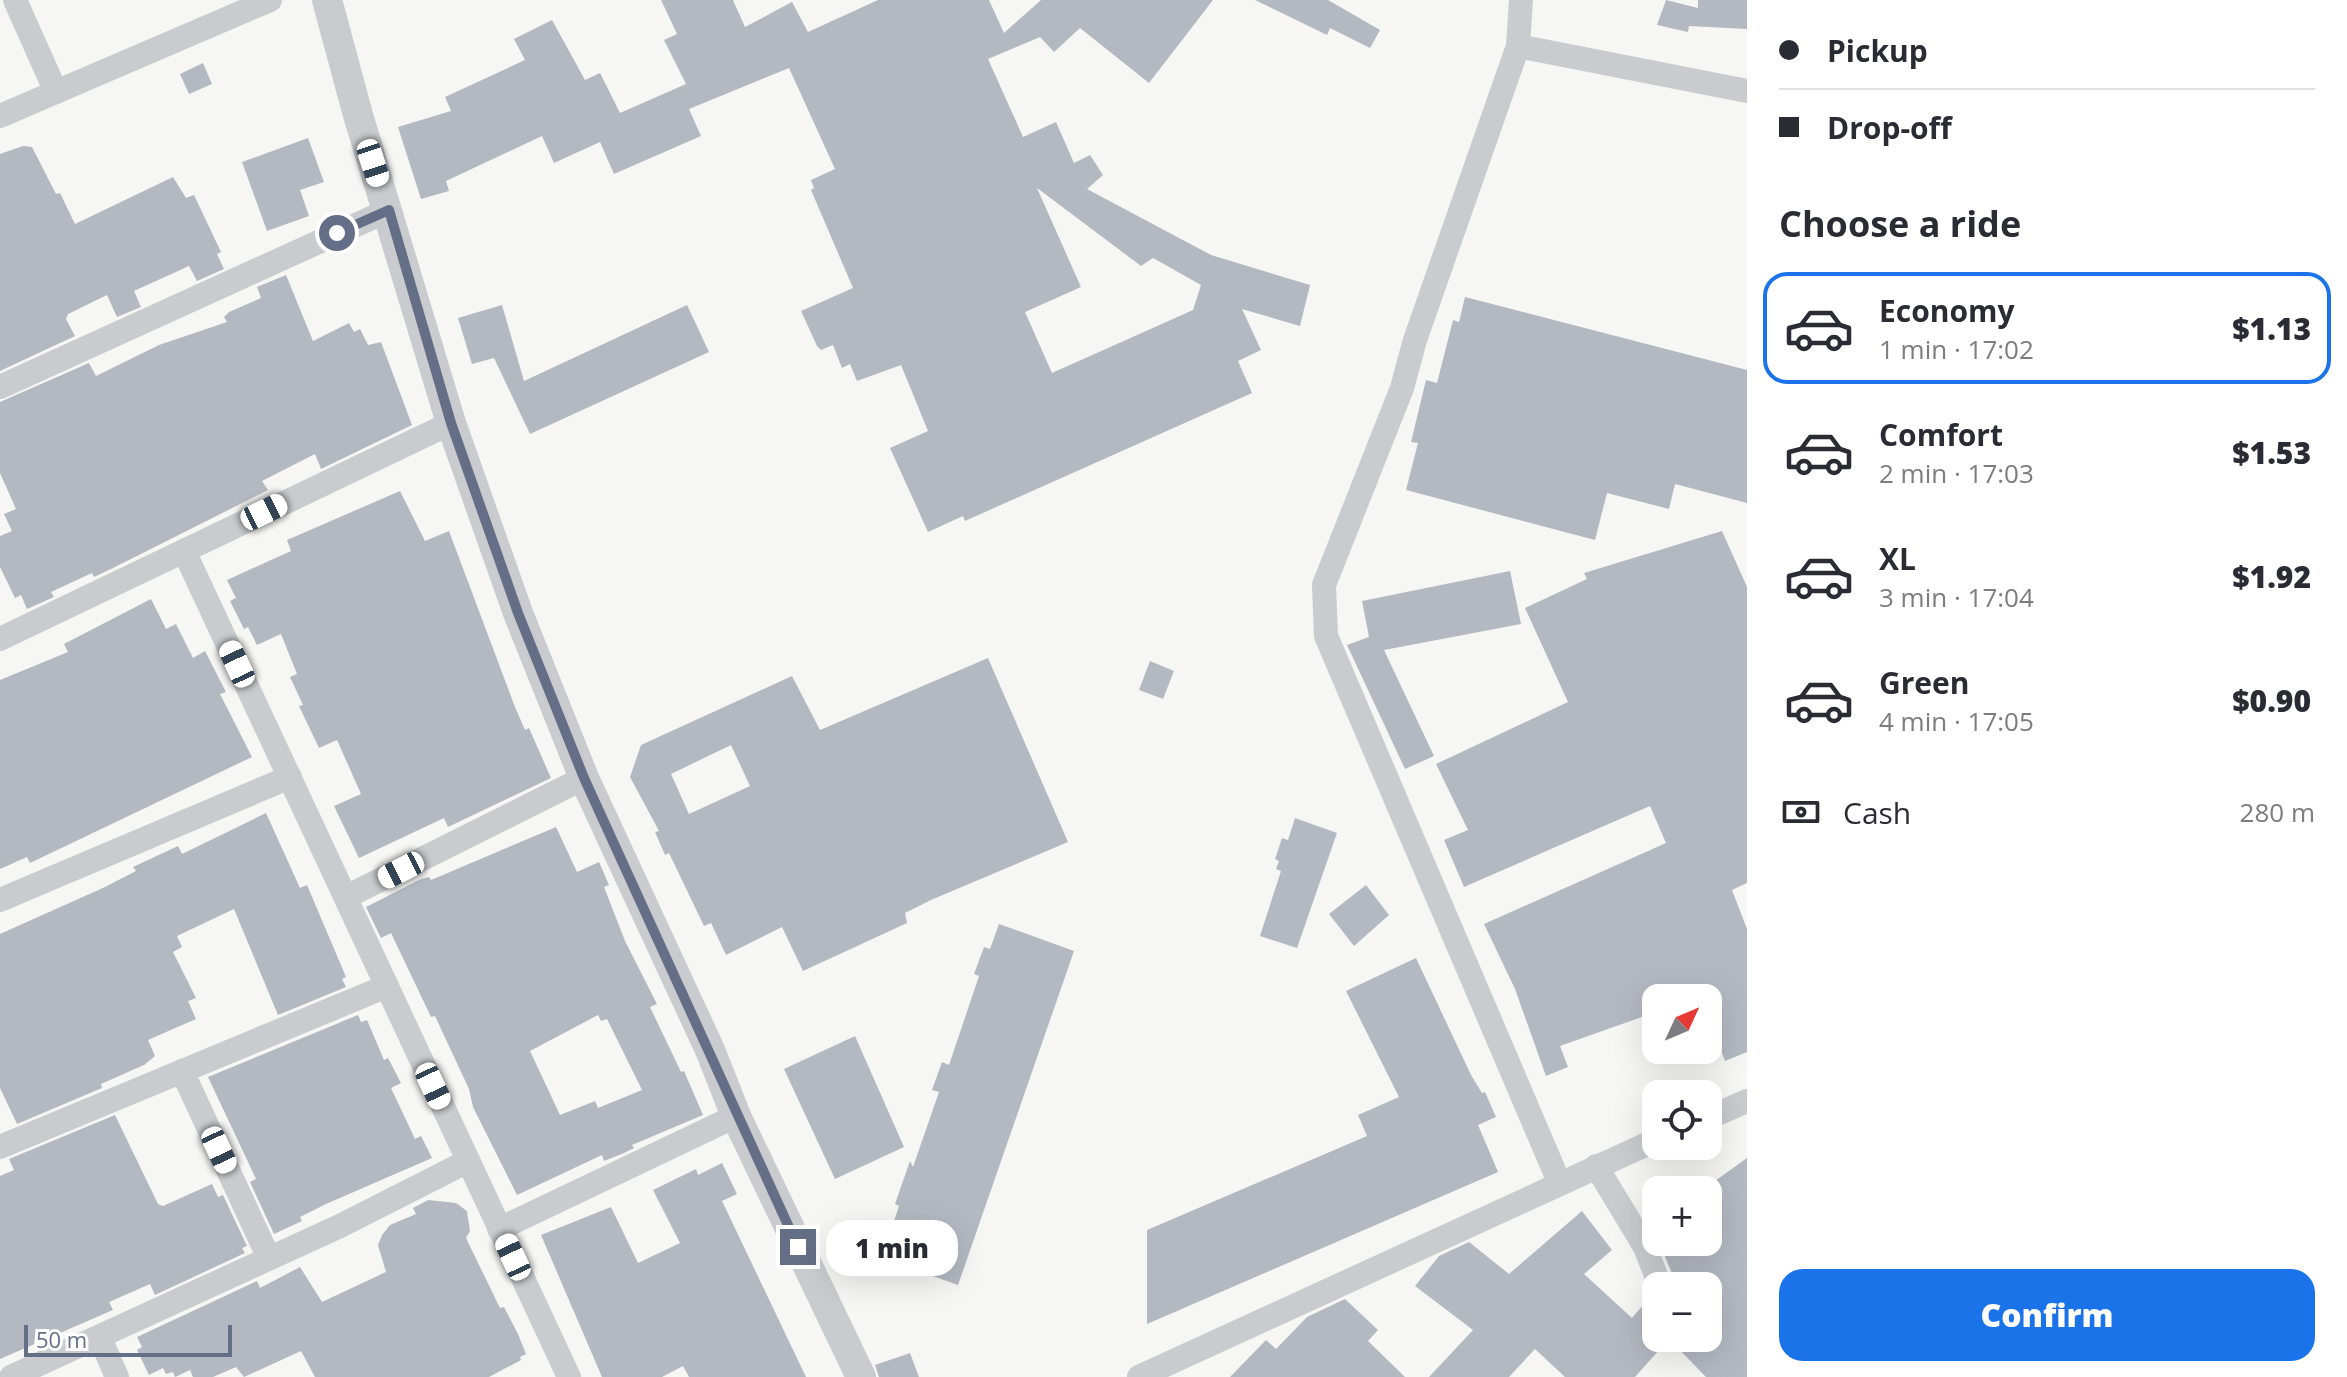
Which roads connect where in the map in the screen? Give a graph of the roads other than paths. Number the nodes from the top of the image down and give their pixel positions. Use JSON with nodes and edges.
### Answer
{"nodes":[{"id":1,"x":15,"y":0,"type":"edge"},
{"id":2,"x":270,"y":0,"type":"edge"},
{"id":3,"x":327,"y":0,"type":"edge"},
{"id":4,"x":1521,"y":0,"type":"edge"},
{"id":5,"x":1518,"y":46,"type":"junction"},
{"id":6,"x":1747,"y":91,"type":"edge"},
{"id":7,"x":56,"y":92,"type":"junction"},
{"id":8,"x":0,"y":116,"type":"edge"},
{"id":9,"x":389,"y":210,"type":"junction"},
{"id":10,"x":0,"y":387,"type":"edge"},
{"id":11,"x":451,"y":423,"type":"junction"},
{"id":12,"x":184,"y":551,"type":"junction"},
{"id":13,"x":1,"y":636,"type":"edge"},
{"id":14,"x":290,"y":777,"type":"junction"},
{"id":15,"x":584,"y":778,"type":"junction"},
{"id":16,"x":346,"y":897,"type":"junction"},
{"id":17,"x":0,"y":900,"type":"edge"},
{"id":18,"x":387,"y":986,"type":"junction"},
{"id":19,"x":182,"y":1071,"type":"junction"},
{"id":20,"x":1747,"y":1101,"type":"edge"},
{"id":21,"x":1722,"y":1112,"type":"edge"},
{"id":22,"x":736,"y":1116,"type":"junction"},
{"id":23,"x":1642,"y":1146,"type":"edge"},
{"id":24,"x":0,"y":1147,"type":"edge"},
{"id":25,"x":468,"y":1161,"type":"junction"},
{"id":26,"x":1596,"y":1166,"type":"junction"},
{"id":27,"x":1559,"y":1182,"type":"junction"},
{"id":28,"x":499,"y":1229,"type":"junction"},
{"id":29,"x":268,"y":1256,"type":"junction"},
{"id":30,"x":1655,"y":1272,"type":"edge"},
{"id":31,"x":100,"y":1338,"type":"junction"},
{"id":32,"x":561,"y":1374,"type":"edge"},
{"id":33,"x":11,"y":1377,"type":"edge"},
{"id":34,"x":117,"y":1377,"type":"edge"},
{"id":35,"x":861,"y":1377,"type":"edge"},
{"id":36,"x":1139,"y":1377,"type":"edge"}],
"edges":[{"from":1,"to":7,"type":"street"},
{"from":2,"to":7,"type":"street"},
{"from":3,"to":9,"type":"street"},
{"from":4,"to":5,"type":"street"},
{"from":5,"to":6,"type":"street"},
{"from":5,"to":27,"type":"street"},
{"from":7,"to":8,"type":"street"},
{"from":9,"to":10,"type":"street"},
{"from":9,"to":11,"type":"street"},
{"from":11,"to":12,"type":"street"},
{"from":11,"to":15,"type":"street"},
{"from":12,"to":13,"type":"street"},
{"from":12,"to":14,"type":"street"},
{"from":14,"to":16,"type":"street"},
{"from":14,"to":17,"type":"street"},
{"from":15,"to":16,"type":"street"},
{"from":15,"to":22,"type":"street"},
{"from":16,"to":18,"type":"street"},
{"from":18,"to":19,"type":"street"},
{"from":18,"to":25,"type":"street"},
{"from":19,"to":24,"type":"street"},
{"from":19,"to":29,"type":"street"},
{"from":20,"to":21,"type":"street"},
{"from":22,"to":28,"type":"street"},
{"from":22,"to":35,"type":"street"},
{"from":23,"to":26,"type":"street"},
{"from":25,"to":28,"type":"street"},
{"from":25,"to":29,"type":"street"},
{"from":26,"to":27,"type":"street"},
{"from":26,"to":30,"type":"street"},
{"from":27,"to":36,"type":"street"},
{"from":28,"to":32,"type":"street"},
{"from":29,"to":31,"type":"street"},
{"from":31,"to":33,"type":"street"},
{"from":31,"to":34,"type":"street"}]}
